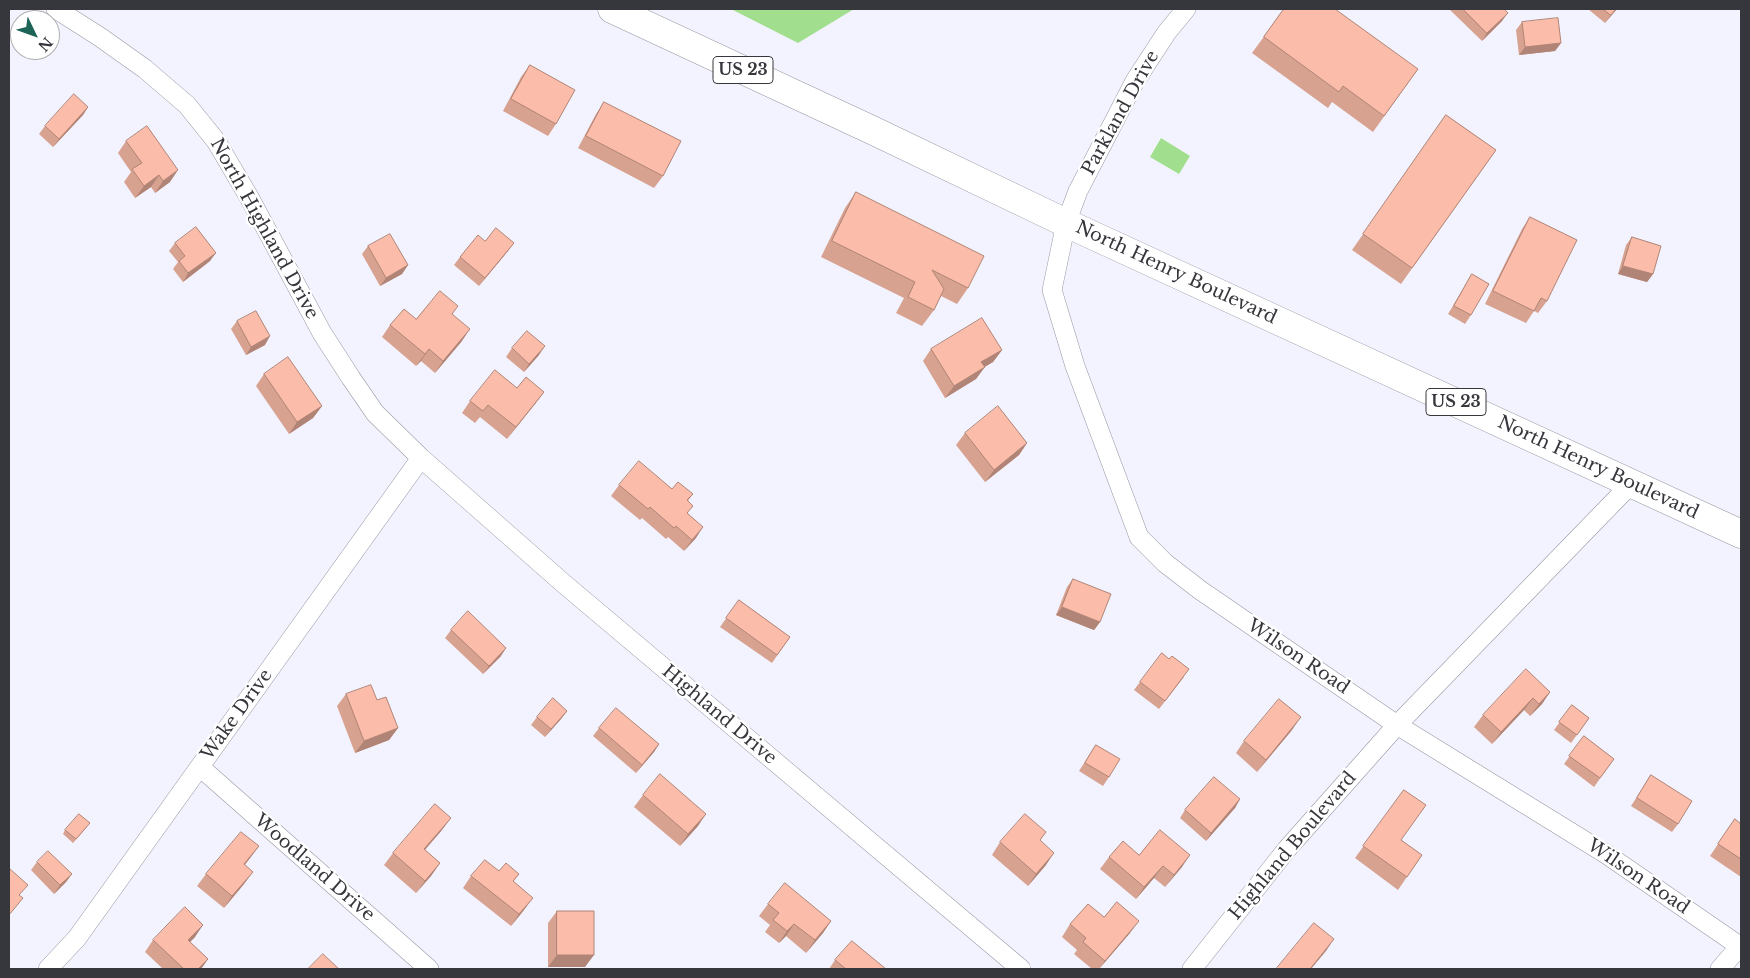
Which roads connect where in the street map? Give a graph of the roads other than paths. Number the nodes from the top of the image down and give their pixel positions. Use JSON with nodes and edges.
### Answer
{"nodes":[{"id":1,"x":56,"y":9,"type":"edge"},
{"id":2,"x":612,"y":9,"type":"edge"},
{"id":3,"x":1186,"y":9,"type":"edge"},
{"id":4,"x":1066,"y":222,"type":"junction"},
{"id":5,"x":421,"y":458,"type":"junction"},
{"id":6,"x":1632,"y":483,"type":"junction"},
{"id":7,"x":1741,"y":534,"type":"edge"},
{"id":8,"x":1397,"y":725,"type":"junction"},
{"id":9,"x":200,"y":767,"type":"junction"},
{"id":10,"x":1740,"y":946,"type":"edge"},
{"id":11,"x":48,"y":969,"type":"edge"},
{"id":12,"x":429,"y":969,"type":"edge"},
{"id":13,"x":1021,"y":969,"type":"edge"},
{"id":14,"x":1192,"y":969,"type":"edge"},
{"id":15,"x":1720,"y":969,"type":"edge"}],
"edges":[{"from":1,"to":5,"type":"street","name":"North Highland Drive"},
{"from":2,"to":4,"type":"main road","name":"North Henry Boulevard","number":"US 23"},
{"from":3,"to":4,"type":"street","name":"Parkland Drive"},
{"from":4,"to":6,"type":"main road","name":"North Henry Boulevard","number":"US 23"},
{"from":4,"to":8,"type":"street","name":"Wilson Road"},
{"from":5,"to":9,"type":"street","name":"Wake Drive"},
{"from":5,"to":13,"type":"street","name":"Highland Drive"},
{"from":6,"to":7,"type":"main road","name":"North Henry Boulevard","number":"US 23"},
{"from":6,"to":8,"type":"street","name":"Highland Boulevard"},
{"from":8,"to":10,"type":"street","name":"Wilson Road"},
{"from":8,"to":14,"type":"street","name":"Highland Boulevard"},
{"from":9,"to":11,"type":"street","name":"Wake Drive"},
{"from":9,"to":12,"type":"street","name":"Woodland Drive"},
{"from":10,"to":15,"type":"street"}]}
